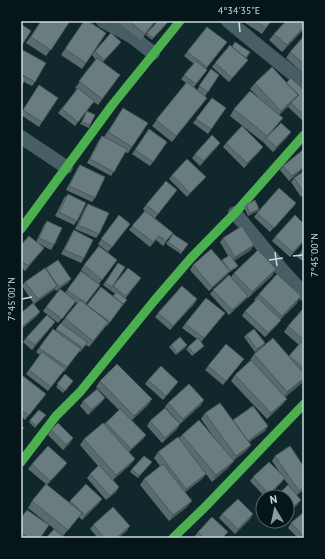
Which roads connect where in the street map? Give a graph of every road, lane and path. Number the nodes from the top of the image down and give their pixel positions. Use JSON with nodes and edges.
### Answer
{"nodes":[{"id":1,"x":103,"y":21,"type":"edge"},
{"id":2,"x":180,"y":21,"type":"edge"},
{"id":3,"x":228,"y":21,"type":"edge"},
{"id":4,"x":153,"y":53,"type":"junction"},
{"id":5,"x":304,"y":83,"type":"edge"},
{"id":6,"x":304,"y":135,"type":"edge"},
{"id":7,"x":21,"y":137,"type":"edge"},
{"id":8,"x":66,"y":167,"type":"junction"},
{"id":9,"x":235,"y":213,"type":"junction"},
{"id":10,"x":21,"y":229,"type":"edge"},
{"id":11,"x":304,"y":294,"type":"edge"},
{"id":12,"x":304,"y":404,"type":"edge"},
{"id":13,"x":21,"y":462,"type":"edge"},
{"id":14,"x":173,"y":538,"type":"edge"}],
"edges":[{"from":1,"to":4,"type":"street"},
{"from":2,"to":4,"type":"street"},
{"from":3,"to":5,"type":"street"},
{"from":4,"to":8,"type":"street"},
{"from":6,"to":9,"type":"street"},
{"from":7,"to":8,"type":"street"},
{"from":8,"to":10,"type":"street"},
{"from":9,"to":11,"type":"street"},
{"from":9,"to":13,"type":"street"},
{"from":12,"to":14,"type":"street"}]}
